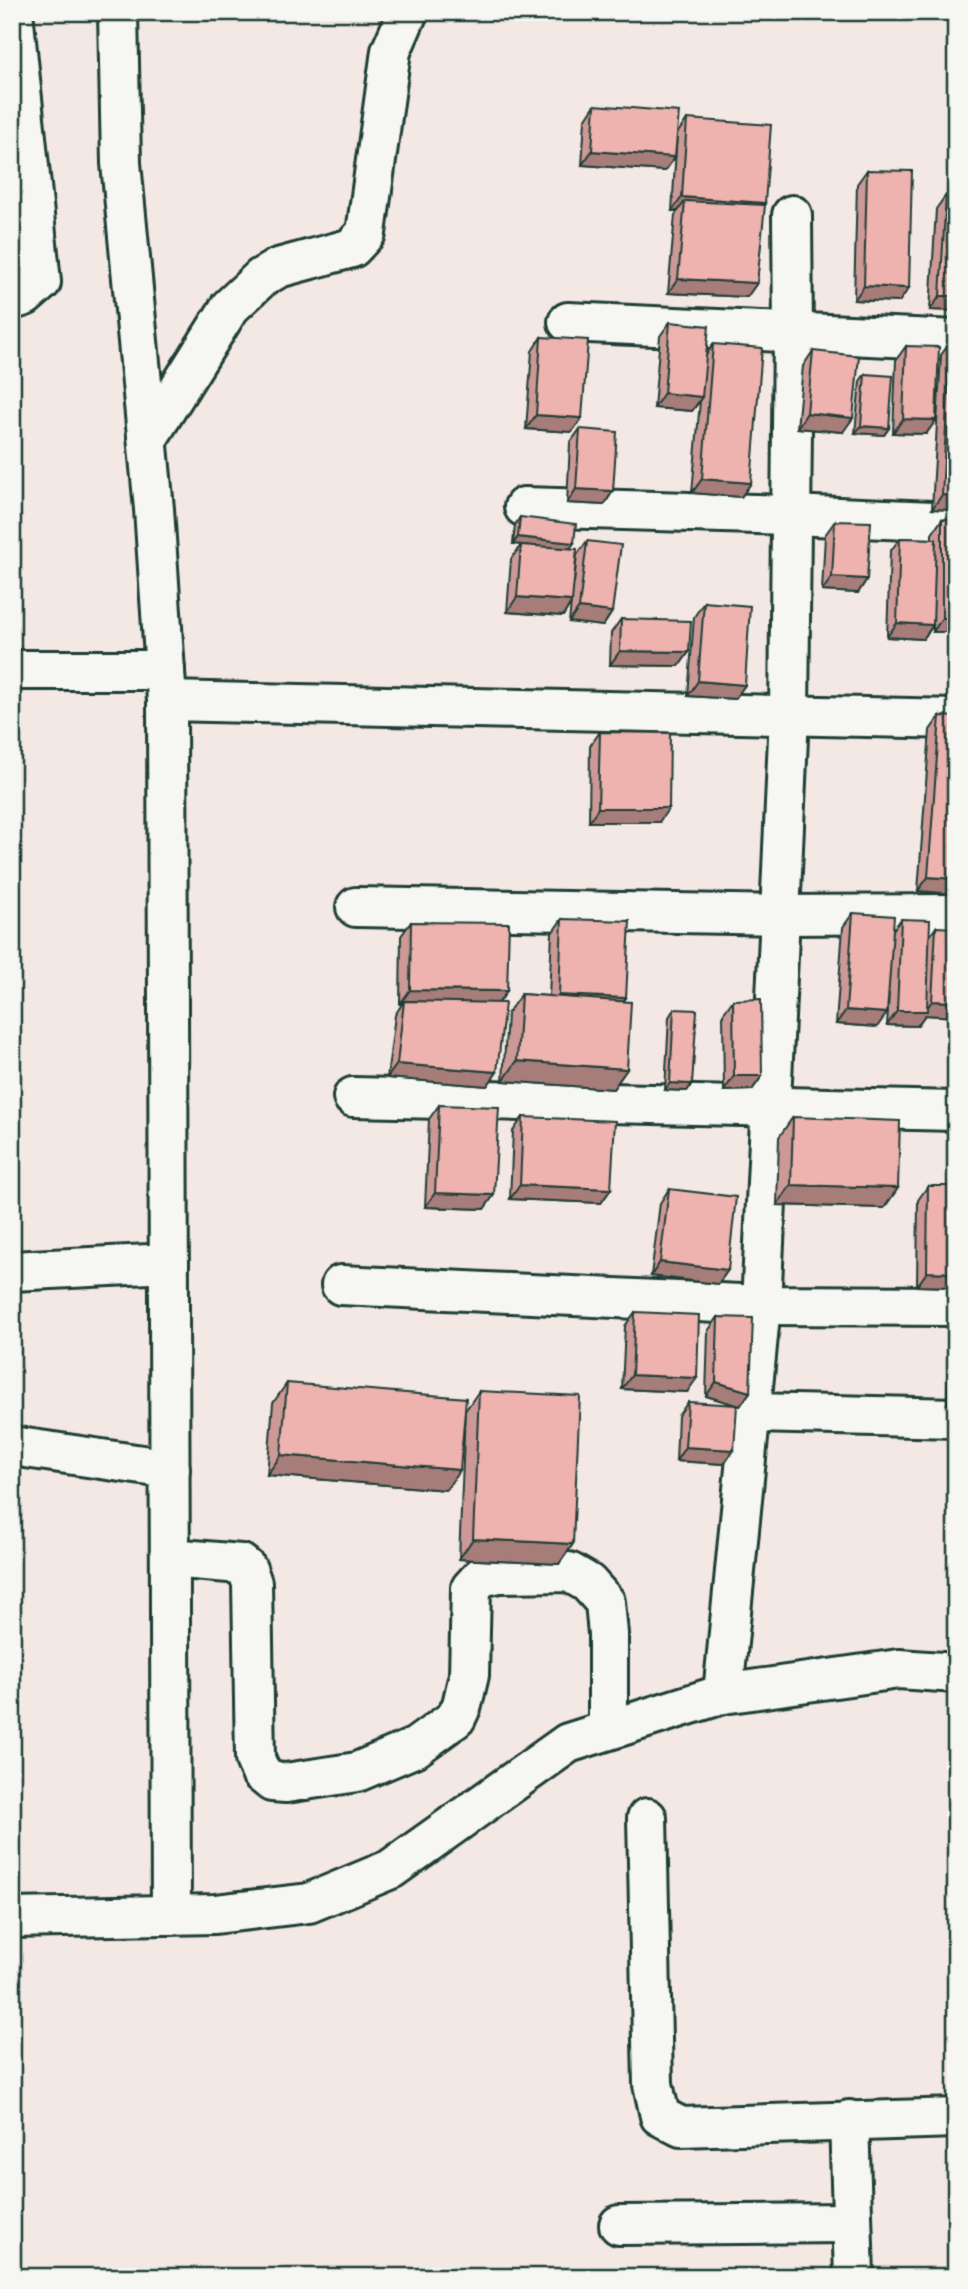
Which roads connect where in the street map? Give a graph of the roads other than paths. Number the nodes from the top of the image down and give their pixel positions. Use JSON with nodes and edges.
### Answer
{"nodes":[{"id":1,"x":13,"y":12,"type":"edge"},
{"id":2,"x":118,"y":12,"type":"edge"},
{"id":3,"x":408,"y":12,"type":"edge"},
{"id":4,"x":792,"y":215,"type":"dead end"},
{"id":5,"x":12,"y":300,"type":"edge"},
{"id":6,"x":568,"y":323,"type":"dead end"},
{"id":7,"x":793,"y":333,"type":"junction"},
{"id":8,"x":956,"y":340,"type":"edge"},
{"id":9,"x":148,"y":438,"type":"junction"},
{"id":10,"x":524,"y":507,"type":"dead end"},
{"id":11,"x":791,"y":514,"type":"junction"},
{"id":12,"x":956,"y":522,"type":"edge"},
{"id":13,"x":12,"y":670,"type":"edge"},
{"id":14,"x":166,"y":685,"type":"junction"},
{"id":15,"x":789,"y":715,"type":"junction"},
{"id":16,"x":956,"y":719,"type":"edge"},
{"id":17,"x":356,"y":906,"type":"dead end"},
{"id":18,"x":956,"y":914,"type":"edge"},
{"id":19,"x":780,"y":915,"type":"junction"},
{"id":20,"x":353,"y":1097,"type":"dead end"},
{"id":21,"x":770,"y":1108,"type":"junction"},
{"id":22,"x":956,"y":1111,"type":"edge"},
{"id":23,"x":169,"y":1263,"type":"junction"},
{"id":24,"x":12,"y":1271,"type":"edge"},
{"id":25,"x":341,"y":1285,"type":"dead end"},
{"id":26,"x":761,"y":1305,"type":"junction"},
{"id":27,"x":956,"y":1306,"type":"edge"},
{"id":28,"x":750,"y":1413,"type":"junction"},
{"id":29,"x":956,"y":1418,"type":"edge"},
{"id":30,"x":12,"y":1446,"type":"edge"},
{"id":31,"x":170,"y":1469,"type":"junction"},
{"id":32,"x":170,"y":1558,"type":"junction"},
{"id":33,"x":956,"y":1673,"type":"edge"},
{"id":34,"x":723,"y":1694,"type":"junction"},
{"id":35,"x":608,"y":1730,"type":"junction"},
{"id":36,"x":646,"y":1818,"type":"dead end"},
{"id":37,"x":171,"y":1914,"type":"junction"},
{"id":38,"x":12,"y":1918,"type":"edge"},
{"id":39,"x":956,"y":2118,"type":"edge"},
{"id":40,"x":849,"y":2120,"type":"junction"},
{"id":41,"x":852,"y":2223,"type":"junction"},
{"id":42,"x":619,"y":2225,"type":"dead end"},
{"id":43,"x":854,"y":2277,"type":"edge"}],
"edges":[{"from":1,"to":5,"type":"street"},
{"from":2,"to":9,"type":"street"},
{"from":3,"to":9,"type":"street"},
{"from":4,"to":7,"type":"street"},
{"from":6,"to":7,"type":"street"},
{"from":7,"to":8,"type":"street"},
{"from":7,"to":11,"type":"street"},
{"from":9,"to":14,"type":"street"},
{"from":10,"to":11,"type":"street"},
{"from":11,"to":12,"type":"street"},
{"from":11,"to":15,"type":"street"},
{"from":13,"to":14,"type":"street"},
{"from":14,"to":15,"type":"street"},
{"from":14,"to":23,"type":"street"},
{"from":15,"to":16,"type":"street"},
{"from":15,"to":19,"type":"street"},
{"from":17,"to":19,"type":"street"},
{"from":18,"to":19,"type":"street"},
{"from":19,"to":21,"type":"street"},
{"from":20,"to":21,"type":"street"},
{"from":21,"to":22,"type":"street"},
{"from":21,"to":26,"type":"street"},
{"from":23,"to":24,"type":"street"},
{"from":23,"to":31,"type":"street"},
{"from":25,"to":26,"type":"street"},
{"from":26,"to":27,"type":"street"},
{"from":26,"to":28,"type":"street"},
{"from":28,"to":29,"type":"street"},
{"from":28,"to":34,"type":"street"},
{"from":30,"to":31,"type":"street"},
{"from":31,"to":32,"type":"street"},
{"from":32,"to":35,"type":"street"},
{"from":32,"to":37,"type":"street"},
{"from":33,"to":34,"type":"street"},
{"from":34,"to":35,"type":"street"},
{"from":35,"to":37,"type":"street"},
{"from":36,"to":40,"type":"street"},
{"from":37,"to":38,"type":"street"},
{"from":39,"to":40,"type":"street"},
{"from":40,"to":41,"type":"street"},
{"from":41,"to":42,"type":"street"},
{"from":41,"to":43,"type":"street"}]}
